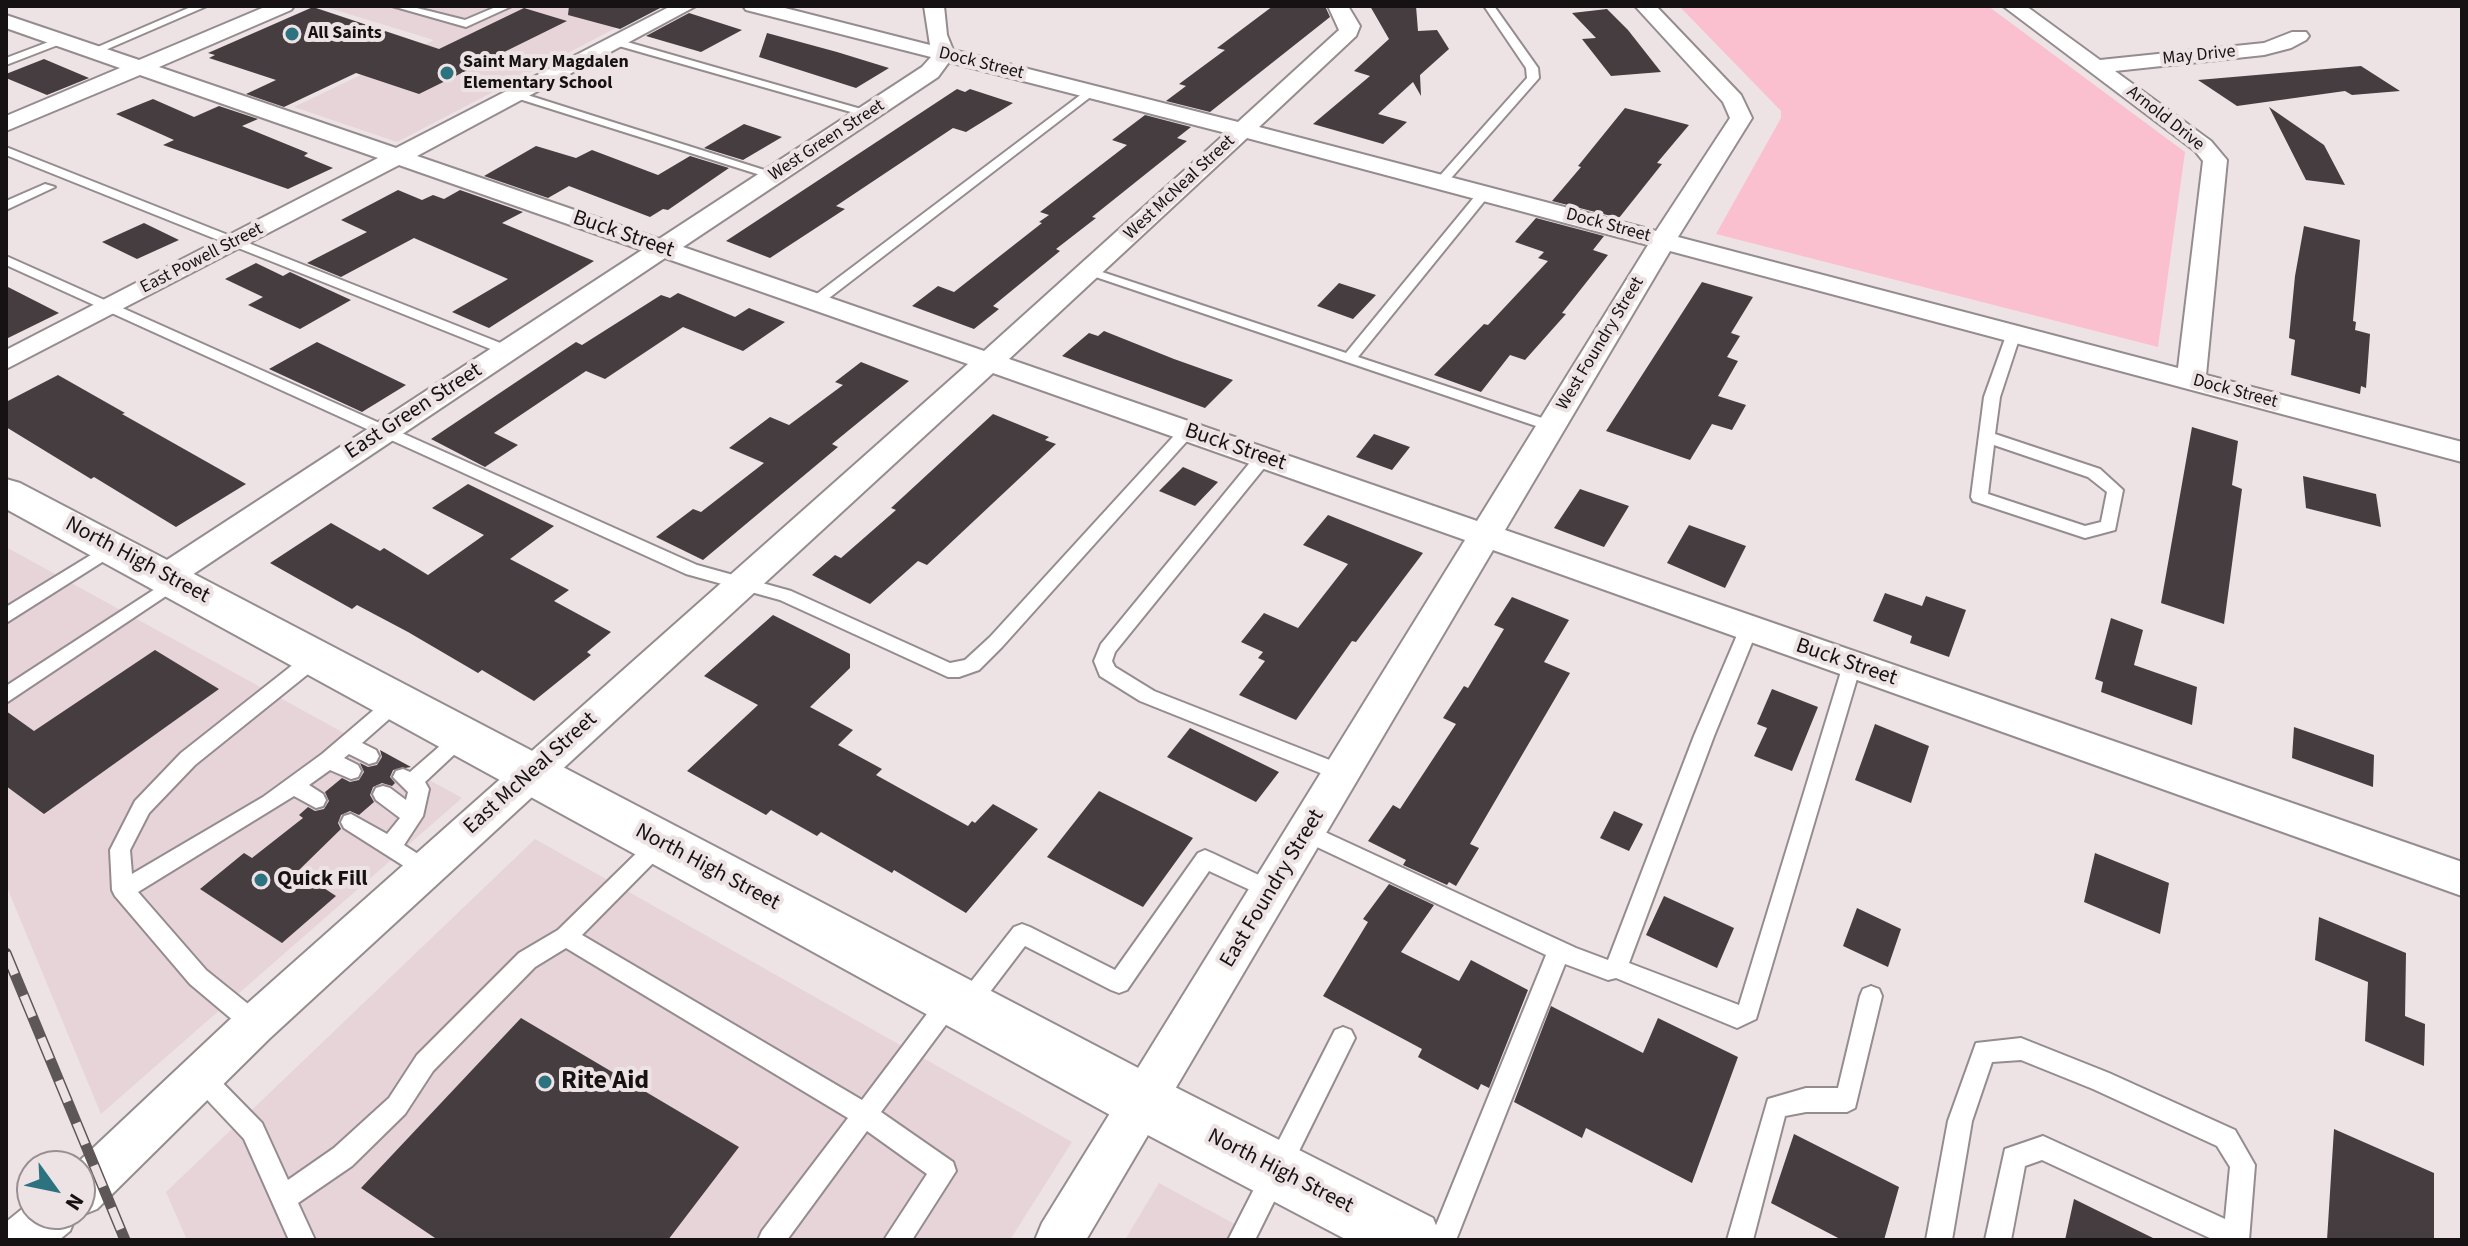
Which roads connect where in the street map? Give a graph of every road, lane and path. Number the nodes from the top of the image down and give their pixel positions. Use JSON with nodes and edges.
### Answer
{"nodes":[{"id":1,"x":202,"y":6,"type":"edge"},
{"id":2,"x":397,"y":6,"type":"edge"},
{"id":3,"x":504,"y":6,"type":"edge"},
{"id":4,"x":686,"y":6,"type":"edge"},
{"id":5,"x":753,"y":6,"type":"edge"},
{"id":6,"x":934,"y":6,"type":"edge"},
{"id":7,"x":1338,"y":6,"type":"edge"},
{"id":8,"x":1489,"y":6,"type":"edge"},
{"id":9,"x":1645,"y":6,"type":"edge"},
{"id":10,"x":2013,"y":6,"type":"edge"},
{"id":11,"x":272,"y":7,"type":"edge"},
{"id":12,"x":6,"y":21,"type":"edge"},
{"id":13,"x":2299,"y":36,"type":"dead end"},
{"id":14,"x":59,"y":41,"type":"junction"},
{"id":15,"x":616,"y":42,"type":"junction"},
{"id":16,"x":92,"y":52,"type":"junction"},
{"id":17,"x":944,"y":54,"type":"junction"},
{"id":18,"x":6,"y":62,"type":"edge"},
{"id":19,"x":2096,"y":67,"type":"junction"},
{"id":20,"x":139,"y":68,"type":"junction"},
{"id":21,"x":1091,"y":92,"type":"junction"},
{"id":22,"x":517,"y":95,"type":"junction"},
{"id":23,"x":869,"y":113,"type":"junction"},
{"id":24,"x":6,"y":124,"type":"edge"},
{"id":25,"x":1243,"y":130,"type":"junction"},
{"id":26,"x":6,"y":151,"type":"edge"},
{"id":27,"x":398,"y":157,"type":"junction"},
{"id":28,"x":774,"y":175,"type":"junction"},
{"id":29,"x":1441,"y":182,"type":"junction"},
{"id":30,"x":49,"y":187,"type":"dead end"},
{"id":31,"x":1485,"y":193,"type":"junction"},
{"id":32,"x":6,"y":206,"type":"edge"},
{"id":33,"x":236,"y":241,"type":"junction"},
{"id":34,"x":1663,"y":241,"type":"junction"},
{"id":35,"x":663,"y":249,"type":"junction"},
{"id":36,"x":6,"y":260,"type":"edge"},
{"id":37,"x":28,"y":269,"type":"junction"},
{"id":38,"x":1088,"y":272,"type":"junction"},
{"id":39,"x":6,"y":280,"type":"edge"},
{"id":40,"x":815,"y":302,"type":"junction"},
{"id":41,"x":112,"y":306,"type":"junction"},
{"id":42,"x":2014,"y":333,"type":"junction"},
{"id":43,"x":508,"y":351,"type":"junction"},
{"id":44,"x":1349,"y":359,"type":"junction"},
{"id":45,"x":6,"y":361,"type":"edge"},
{"id":46,"x":988,"y":362,"type":"junction"},
{"id":47,"x":2191,"y":380,"type":"junction"},
{"id":48,"x":1551,"y":426,"type":"junction"},
{"id":49,"x":385,"y":431,"type":"junction"},
{"id":50,"x":1188,"y":431,"type":"junction"},
{"id":51,"x":1987,"y":437,"type":"junction"},
{"id":52,"x":2462,"y":452,"type":"edge"},
{"id":53,"x":1263,"y":458,"type":"junction"},
{"id":54,"x":6,"y":492,"type":"edge"},
{"id":55,"x":1486,"y":536,"type":"junction"},
{"id":56,"x":112,"y":548,"type":"junction"},
{"id":57,"x":170,"y":579,"type":"junction"},
{"id":58,"x":741,"y":585,"type":"junction"},
{"id":59,"x":6,"y":616,"type":"edge"},
{"id":60,"x":1749,"y":628,"type":"junction"},
{"id":61,"x":316,"y":657,"type":"junction"},
{"id":62,"x":1852,"y":665,"type":"junction"},
{"id":63,"x":6,"y":696,"type":"edge"},
{"id":64,"x":397,"y":701,"type":"junction"},
{"id":65,"x":463,"y":737,"type":"junction"},
{"id":66,"x":348,"y":744,"type":"junction"},
{"id":67,"x":369,"y":756,"type":"dead end"},
{"id":68,"x":329,"y":760,"type":"junction"},
{"id":69,"x":351,"y":771,"type":"dead end"},
{"id":70,"x":531,"y":773,"type":"junction"},
{"id":71,"x":1343,"y":774,"type":"junction"},
{"id":72,"x":294,"y":786,"type":"junction"},
{"id":73,"x":383,"y":794,"type":"dead end"},
{"id":74,"x":316,"y":800,"type":"dead end"},
{"id":75,"x":413,"y":816,"type":"junction"},
{"id":76,"x":351,"y":822,"type":"dead end"},
{"id":77,"x":1307,"y":833,"type":"junction"},
{"id":78,"x":660,"y":843,"type":"junction"},
{"id":79,"x":390,"y":847,"type":"junction"},
{"id":80,"x":425,"y":869,"type":"junction"},
{"id":81,"x":2462,"y":879,"type":"edge"},
{"id":82,"x":123,"y":890,"type":"junction"},
{"id":83,"x":1272,"y":891,"type":"junction"},
{"id":84,"x":566,"y":937,"type":"junction"},
{"id":85,"x":1559,"y":951,"type":"junction"},
{"id":86,"x":1616,"y":968,"type":"junction"},
{"id":87,"x":1871,"y":996,"type":"dead end"},
{"id":88,"x":959,"y":1002,"type":"junction"},
{"id":89,"x":255,"y":1024,"type":"junction"},
{"id":90,"x":1343,"y":1038,"type":"dead end"},
{"id":91,"x":202,"y":1078,"type":"junction"},
{"id":92,"x":1144,"y":1102,"type":"junction"},
{"id":93,"x":865,"y":1115,"type":"junction"},
{"id":94,"x":1276,"y":1170,"type":"junction"},
{"id":95,"x":96,"y":1177,"type":"edge"},
{"id":96,"x":282,"y":1199,"type":"junction"},
{"id":97,"x":2236,"y":1239,"type":"edge"},
{"id":98,"x":302,"y":1240,"type":"edge"},
{"id":99,"x":771,"y":1240,"type":"edge"},
{"id":100,"x":897,"y":1240,"type":"edge"},
{"id":101,"x":1059,"y":1240,"type":"edge"},
{"id":102,"x":1241,"y":1240,"type":"edge"},
{"id":103,"x":1411,"y":1240,"type":"edge"},
{"id":104,"x":1443,"y":1240,"type":"edge"},
{"id":105,"x":1740,"y":1240,"type":"edge"},
{"id":106,"x":1939,"y":1240,"type":"edge"},
{"id":107,"x":1998,"y":1240,"type":"edge"}],
"edges":[{"from":1,"to":16,"type":"lane"},
{"from":2,"to":3,"type":"lane"},
{"from":4,"to":15,"type":"street","name":"East Powell Street"},
{"from":5,"to":17,"type":"street","name":"Dock Street"},
{"from":6,"to":17,"type":"street"},
{"from":7,"to":25,"type":"street","name":"West McNeal Street"},
{"from":8,"to":29,"type":"lane"},
{"from":9,"to":34,"type":"street","name":"West Foundry Street"},
{"from":10,"to":19,"type":"street","name":"Arnold Drive"},
{"from":11,"to":20,"type":"street"},
{"from":12,"to":14,"type":"street","name":"Buck Street"},
{"from":13,"to":19,"type":"street","name":"May Drive"},
{"from":14,"to":16,"type":"street","name":"Buck Street"},
{"from":14,"to":18,"type":"lane"},
{"from":15,"to":22,"type":"street","name":"East Powell Street"},
{"from":15,"to":23,"type":"lane"},
{"from":16,"to":20,"type":"street","name":"Buck Street"},
{"from":17,"to":21,"type":"street","name":"Dock Street"},
{"from":17,"to":23,"type":"street","name":"West Green Street"},
{"from":19,"to":47,"type":"street","name":"Arnold Drive"},
{"from":20,"to":24,"type":"street"},
{"from":20,"to":27,"type":"street","name":"Buck Street"},
{"from":21,"to":25,"type":"street","name":"Dock Street"},
{"from":21,"to":40,"type":"lane"},
{"from":22,"to":27,"type":"street","name":"East Powell Street"},
{"from":22,"to":28,"type":"lane"},
{"from":23,"to":28,"type":"street","name":"West Green Street"},
{"from":25,"to":29,"type":"street","name":"Dock Street"},
{"from":25,"to":38,"type":"street","name":"West McNeal Street"},
{"from":26,"to":33,"type":"lane"},
{"from":27,"to":33,"type":"street","name":"East Powell Street"},
{"from":27,"to":35,"type":"street","name":"Buck Street"},
{"from":28,"to":35,"type":"street","name":"West Green Street"},
{"from":29,"to":31,"type":"street","name":"Dock Street"},
{"from":30,"to":32,"type":"lane"},
{"from":31,"to":34,"type":"street","name":"Dock Street"},
{"from":31,"to":44,"type":"lane"},
{"from":33,"to":41,"type":"street","name":"East Powell Street"},
{"from":33,"to":43,"type":"lane"},
{"from":34,"to":42,"type":"street","name":"Dock Street"},
{"from":34,"to":48,"type":"street","name":"West Foundry Street"},
{"from":35,"to":40,"type":"street","name":"Buck Street"},
{"from":35,"to":43,"type":"street","name":"East Green Street"},
{"from":36,"to":37,"type":"lane"},
{"from":37,"to":39,"type":"lane"},
{"from":37,"to":41,"type":"lane"},
{"from":38,"to":44,"type":"lane"},
{"from":38,"to":46,"type":"street","name":"West McNeal Street"},
{"from":40,"to":46,"type":"street","name":"Buck Street"},
{"from":41,"to":45,"type":"street","name":"East Powell Street"},
{"from":41,"to":49,"type":"lane"},
{"from":42,"to":47,"type":"street","name":"Dock Street"},
{"from":42,"to":51,"type":"lane"},
{"from":43,"to":49,"type":"street","name":"East Green Street"},
{"from":44,"to":48,"type":"lane"},
{"from":46,"to":50,"type":"street","name":"Buck Street"},
{"from":46,"to":58,"type":"street","name":"East McNeal Street"},
{"from":47,"to":52,"type":"street","name":"Dock Street"},
{"from":48,"to":55,"type":"street","name":"West Foundry Street"},
{"from":49,"to":57,"type":"street","name":"East Green Street"},
{"from":49,"to":58,"type":"lane"},
{"from":50,"to":53,"type":"street","name":"Buck Street"},
{"from":50,"to":58,"type":"lane"},
{"from":51,"to":51,"type":"lane"},
{"from":53,"to":55,"type":"street","name":"Buck Street"},
{"from":53,"to":71,"type":"lane"},
{"from":54,"to":56,"type":"street","name":"North High Street"},
{"from":55,"to":60,"type":"street","name":"Buck Street"},
{"from":55,"to":71,"type":"street","name":"East Foundry Street"},
{"from":56,"to":57,"type":"street","name":"North High Street"},
{"from":56,"to":59,"type":"lane"},
{"from":57,"to":61,"type":"street","name":"North High Street"},
{"from":57,"to":63,"type":"lane"},
{"from":58,"to":70,"type":"street","name":"East McNeal Street"},
{"from":60,"to":62,"type":"street","name":"Buck Street"},
{"from":60,"to":86,"type":"lane"},
{"from":61,"to":64,"type":"street","name":"North High Street"},
{"from":61,"to":82,"type":"lane"},
{"from":62,"to":81,"type":"street","name":"Buck Street"},
{"from":62,"to":86,"type":"lane"},
{"from":64,"to":65,"type":"street","name":"North High Street"},
{"from":64,"to":66,"type":"lane"},
{"from":65,"to":70,"type":"street","name":"North High Street"},
{"from":65,"to":75,"type":"lane"},
{"from":66,"to":67,"type":"lane"},
{"from":66,"to":68,"type":"lane"},
{"from":68,"to":69,"type":"lane"},
{"from":68,"to":72,"type":"lane"},
{"from":70,"to":78,"type":"street","name":"North High Street"},
{"from":70,"to":80,"type":"street","name":"East McNeal Street"},
{"from":71,"to":77,"type":"street","name":"East Foundry Street"},
{"from":72,"to":74,"type":"lane"},
{"from":72,"to":82,"type":"lane"},
{"from":73,"to":75,"type":"lane"},
{"from":75,"to":79,"type":"lane"},
{"from":76,"to":79,"type":"lane"},
{"from":77,"to":83,"type":"street","name":"East Foundry Street"},
{"from":77,"to":85,"type":"lane"},
{"from":78,"to":84,"type":"lane"},
{"from":78,"to":88,"type":"street","name":"North High Street"},
{"from":79,"to":80,"type":"lane"},
{"from":80,"to":89,"type":"street","name":"East McNeal Street"},
{"from":82,"to":89,"type":"lane"},
{"from":83,"to":88,"type":"lane"},
{"from":83,"to":92,"type":"street","name":"East Foundry Street"},
{"from":84,"to":93,"type":"lane"},
{"from":84,"to":96,"type":"lane"},
{"from":85,"to":86,"type":"lane"},
{"from":85,"to":104,"type":"lane"},
{"from":87,"to":105,"type":"lane"},
{"from":88,"to":92,"type":"street","name":"North High Street"},
{"from":88,"to":93,"type":"lane"},
{"from":89,"to":91,"type":"street","name":"East McNeal Street"},
{"from":90,"to":94,"type":"lane"},
{"from":91,"to":95,"type":"street","name":"East McNeal Street"},
{"from":91,"to":96,"type":"lane"},
{"from":92,"to":94,"type":"street","name":"North High Street"},
{"from":92,"to":101,"type":"street","name":"East Foundry Street"},
{"from":93,"to":99,"type":"lane"},
{"from":93,"to":100,"type":"lane"},
{"from":94,"to":102,"type":"lane"},
{"from":94,"to":103,"type":"street","name":"North High Street"},
{"from":96,"to":98,"type":"lane"},
{"from":97,"to":106,"type":"lane"},
{"from":97,"to":107,"type":"lane"}]}
